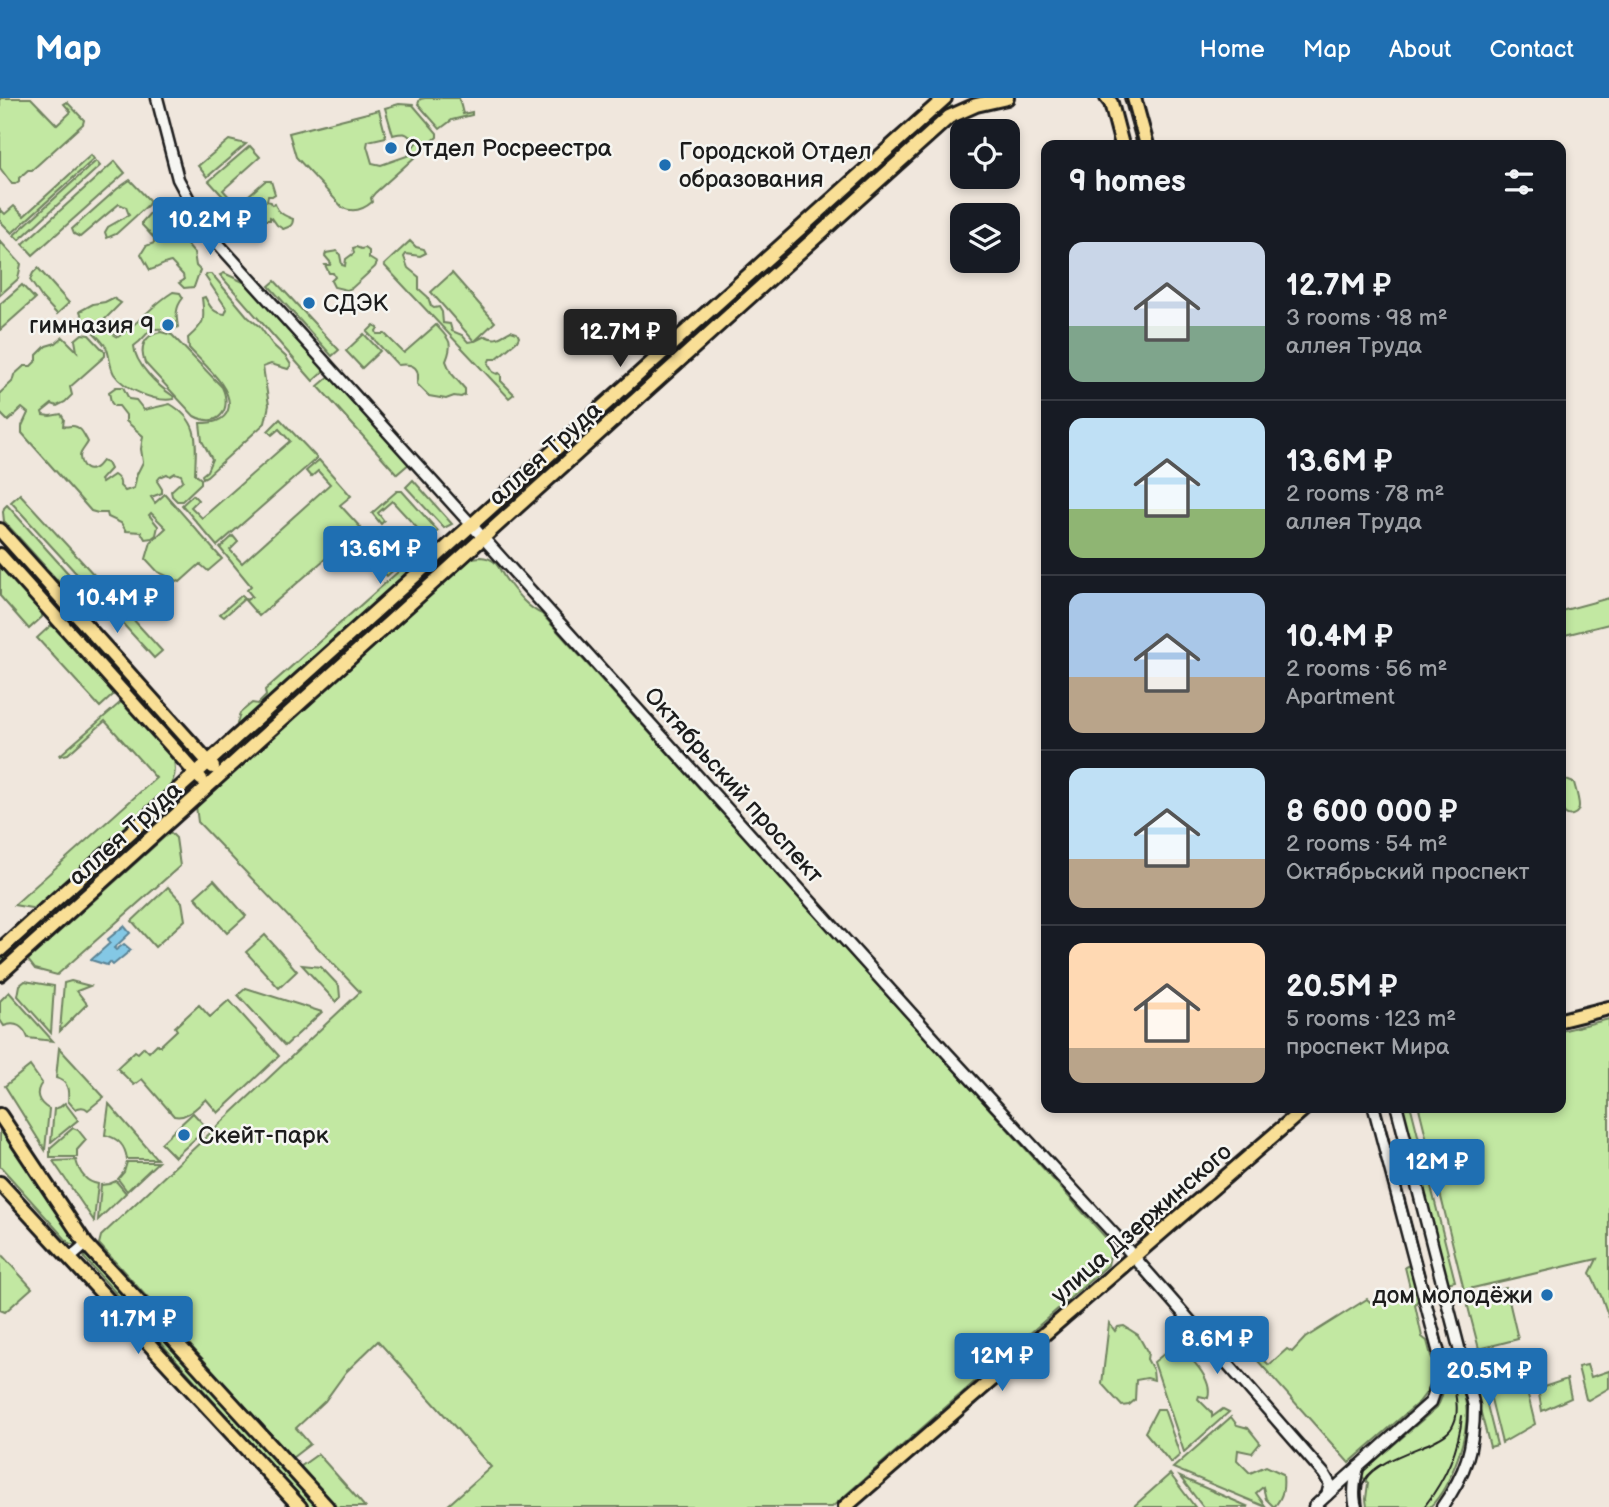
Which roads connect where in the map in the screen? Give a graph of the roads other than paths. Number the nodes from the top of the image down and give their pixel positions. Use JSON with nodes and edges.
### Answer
{"nodes":[{"id":1,"x":157,"y":98,"type":"edge"},
{"id":2,"x":945,"y":98,"type":"edge"},
{"id":3,"x":1007,"y":98,"type":"edge"},
{"id":4,"x":1107,"y":98,"type":"edge"},
{"id":5,"x":1134,"y":98,"type":"edge"},
{"id":6,"x":1121,"y":140,"type":"edge"},
{"id":7,"x":1146,"y":140,"type":"edge"},
{"id":8,"x":471,"y":525,"type":"junction"},
{"id":9,"x":0,"y":530,"type":"edge"},
{"id":10,"x":483,"y":538,"type":"junction"},
{"id":11,"x":0,"y":555,"type":"edge"},
{"id":12,"x":66,"y":603,"type":"junction"},
{"id":13,"x":53,"y":614,"type":"junction"},
{"id":14,"x":136,"y":682,"type":"junction"},
{"id":15,"x":124,"y":693,"type":"junction"},
{"id":16,"x":209,"y":762,"type":"junction"},
{"id":17,"x":196,"y":773,"type":"junction"},
{"id":18,"x":220,"y":775,"type":"junction"},
{"id":19,"x":208,"y":786,"type":"junction"},
{"id":20,"x":0,"y":950,"type":"edge"},
{"id":21,"x":0,"y":974,"type":"edge"},
{"id":22,"x":1609,"y":1008,"type":"edge"},
{"id":23,"x":1566,"y":1019,"type":"edge"},
{"id":24,"x":1300,"y":1113,"type":"edge"},
{"id":25,"x":1375,"y":1113,"type":"edge"},
{"id":26,"x":1398,"y":1113,"type":"edge"},
{"id":27,"x":0,"y":1115,"type":"edge"},
{"id":28,"x":0,"y":1183,"type":"edge"},
{"id":29,"x":86,"y":1244,"type":"junction"},
{"id":30,"x":1134,"y":1257,"type":"junction"},
{"id":31,"x":69,"y":1258,"type":"junction"},
{"id":32,"x":1358,"y":1467,"type":"junction"},
{"id":33,"x":1324,"y":1474,"type":"junction"},
{"id":34,"x":1342,"y":1481,"type":"junction"},
{"id":35,"x":1327,"y":1495,"type":"junction"},
{"id":36,"x":300,"y":1507,"type":"edge"},
{"id":37,"x":327,"y":1507,"type":"edge"},
{"id":38,"x":845,"y":1507,"type":"edge"},
{"id":39,"x":1314,"y":1507,"type":"edge"},
{"id":40,"x":1356,"y":1507,"type":"edge"},
{"id":41,"x":1442,"y":1507,"type":"edge"}],
"edges":[{"from":1,"to":8,"type":"street","name":"Октябрьский проспект"},
{"from":2,"to":8,"type":"main road","name":"аллея Труда"},
{"from":3,"to":10,"type":"main road","name":"аллея Труда"},
{"from":4,"to":6,"type":"main road"},
{"from":5,"to":7,"type":"main road"},
{"from":8,"to":10,"type":"street","name":"Октябрьский проспект"},
{"from":8,"to":16,"type":"main road","name":"аллея Труда"},
{"from":9,"to":12,"type":"main road"},
{"from":10,"to":18,"type":"main road","name":"аллея Труда"},
{"from":10,"to":30,"type":"street","name":"Октябрьский проспект"},
{"from":11,"to":13,"type":"main road"},
{"from":12,"to":13,"type":"main road"},
{"from":12,"to":14,"type":"main road"},
{"from":13,"to":15,"type":"main road"},
{"from":14,"to":15,"type":"main road"},
{"from":14,"to":16,"type":"main road"},
{"from":15,"to":17,"type":"main road"},
{"from":16,"to":17,"type":"main road","name":"аллея Труда"},
{"from":16,"to":18,"type":"main road"},
{"from":17,"to":19,"type":"main road"},
{"from":17,"to":20,"type":"main road","name":"аллея Труда"},
{"from":18,"to":19,"type":"main road","name":"аллея Труда"},
{"from":19,"to":21,"type":"main road","name":"аллея Труда"},
{"from":22,"to":23,"type":"main road"},
{"from":24,"to":30,"type":"main road","name":"улица Дзержинского"},
{"from":25,"to":32,"type":"street"},
{"from":26,"to":41,"type":"street"},
{"from":27,"to":29,"type":"main road"},
{"from":28,"to":31,"type":"main road"},
{"from":29,"to":31,"type":"street"},
{"from":29,"to":37,"type":"main road"},
{"from":30,"to":33,"type":"street","name":"Октябрьский проспект"},
{"from":30,"to":38,"type":"main road","name":"улица Дзержинского"},
{"from":31,"to":36,"type":"main road"},
{"from":32,"to":34,"type":"street"},
{"from":32,"to":40,"type":"street"},
{"from":33,"to":34,"type":"street"},
{"from":33,"to":35,"type":"street"},
{"from":34,"to":35,"type":"street"},
{"from":35,"to":39,"type":"street"}]}
